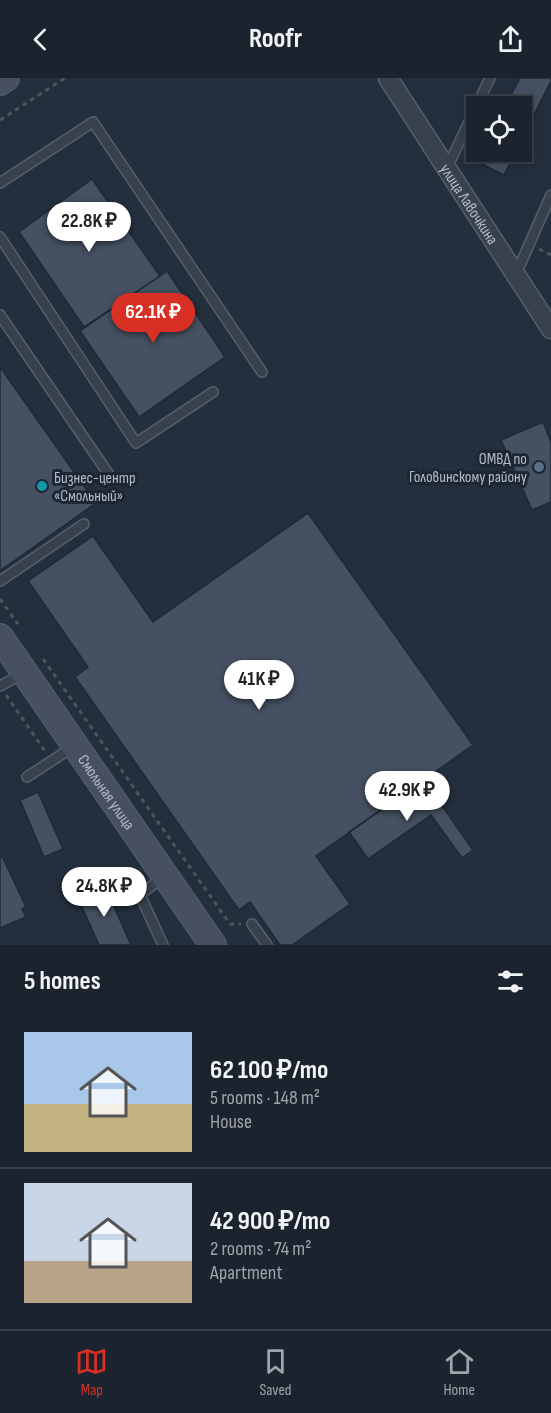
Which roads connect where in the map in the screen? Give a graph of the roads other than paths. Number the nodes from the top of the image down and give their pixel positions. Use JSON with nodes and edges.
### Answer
{"nodes":[{"id":1,"x":6,"y":78,"type":"edge"},
{"id":2,"x":388,"y":78,"type":"edge"},
{"id":3,"x":490,"y":78,"type":"edge"},
{"id":4,"x":0,"y":82,"type":"edge"},
{"id":5,"x":447,"y":168,"type":"junction"},
{"id":6,"x":0,"y":183,"type":"edge"},
{"id":7,"x":551,"y":195,"type":"edge"},
{"id":8,"x":0,"y":237,"type":"edge"},
{"id":9,"x":516,"y":274,"type":"junction"},
{"id":10,"x":0,"y":315,"type":"edge"},
{"id":11,"x":551,"y":329,"type":"edge"},
{"id":12,"x":262,"y":372,"type":"dead end"},
{"id":13,"x":213,"y":392,"type":"dead end"},
{"id":14,"x":112,"y":479,"type":"dead end"},
{"id":15,"x":84,"y":524,"type":"dead end"},
{"id":16,"x":0,"y":581,"type":"edge"},
{"id":17,"x":10,"y":632,"type":"edge"},
{"id":18,"x":32,"y":664,"type":"junction"},
{"id":19,"x":0,"y":686,"type":"edge"},
{"id":20,"x":75,"y":746,"type":"junction"},
{"id":21,"x":27,"y":777,"type":"dead end"},
{"id":22,"x":165,"y":876,"type":"junction"},
{"id":23,"x":252,"y":924,"type":"road end"},
{"id":24,"x":163,"y":945,"type":"edge"},
{"id":25,"x":213,"y":945,"type":"edge"},
{"id":26,"x":267,"y":945,"type":"edge"}],
"edges":[{"from":1,"to":4,"type":"street"},
{"from":2,"to":5,"type":"street","name":"улица Лавочкина"},
{"from":3,"to":5,"type":"lane"},
{"from":5,"to":9,"type":"street","name":"улица Лавочкина"},
{"from":6,"to":12,"type":"lane"},
{"from":7,"to":9,"type":"lane"},
{"from":8,"to":13,"type":"lane"},
{"from":9,"to":11,"type":"street","name":"улица Лавочкина"},
{"from":10,"to":14,"type":"lane"},
{"from":15,"to":16,"type":"lane"},
{"from":17,"to":18,"type":"street","name":"Смольная улица"},
{"from":18,"to":19,"type":"lane"},
{"from":18,"to":20,"type":"street","name":"Смольная улица"},
{"from":20,"to":21,"type":"lane"},
{"from":20,"to":22,"type":"street","name":"Смольная улица"},
{"from":22,"to":24,"type":"lane"},
{"from":22,"to":25,"type":"street","name":"Смольная улица"},
{"from":23,"to":26,"type":"lane"}]}
